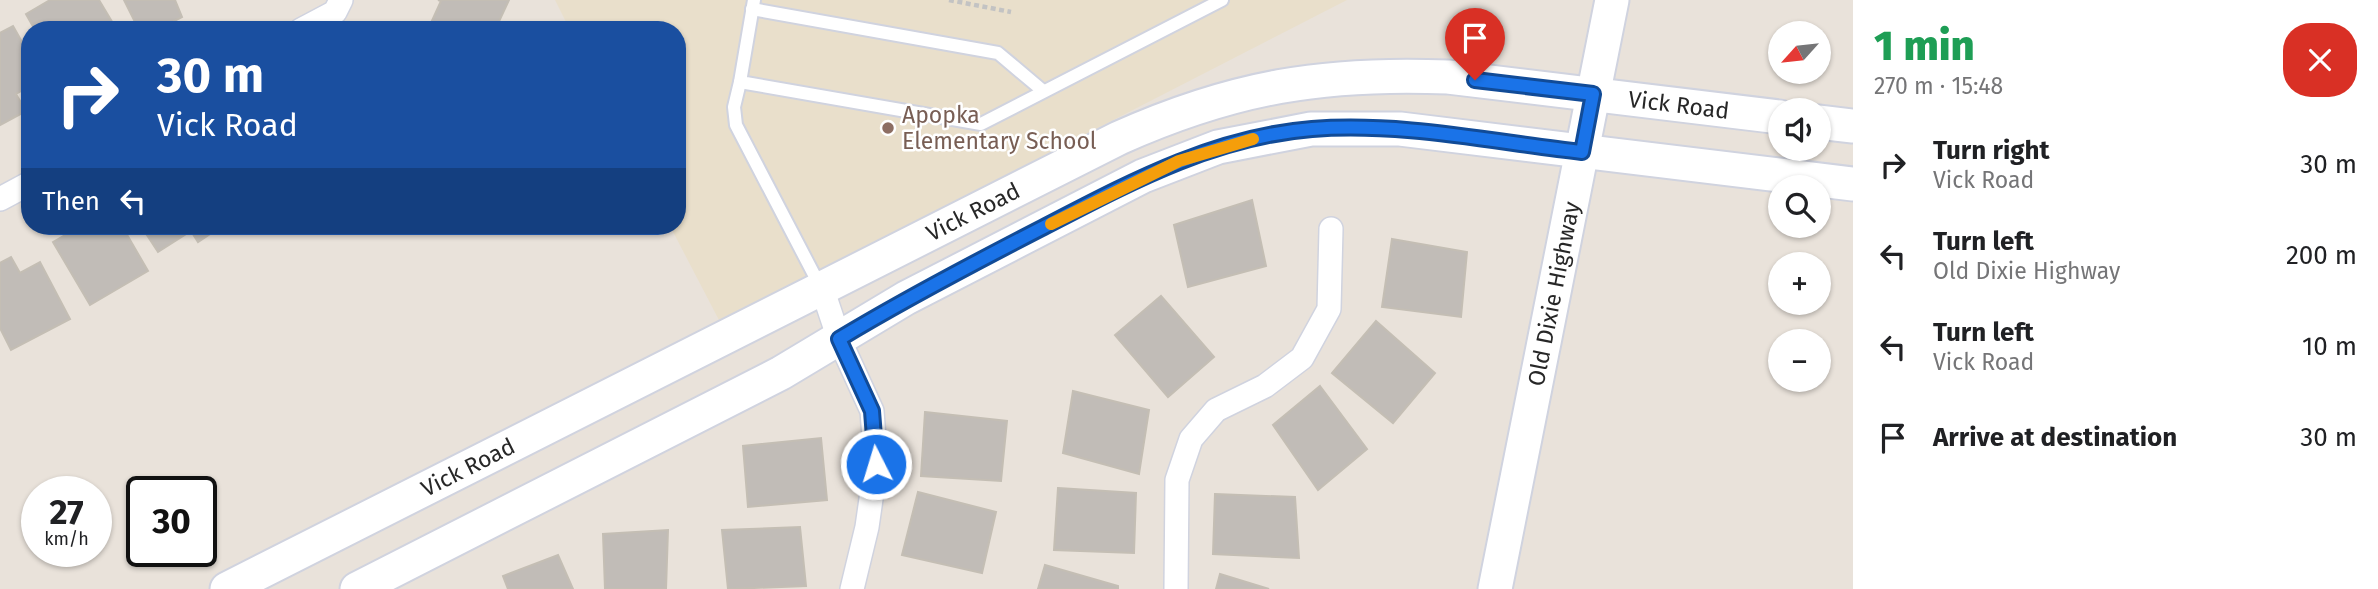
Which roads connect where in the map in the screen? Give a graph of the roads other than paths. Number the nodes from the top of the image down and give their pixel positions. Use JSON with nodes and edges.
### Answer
{"nodes":[{"id":1,"x":341,"y":0,"type":"edge"},
{"id":2,"x":1222,"y":0,"type":"edge"},
{"id":3,"x":1612,"y":0,"type":"edge"},
{"id":4,"x":753,"y":5,"type":"edge"},
{"id":5,"x":318,"y":21,"type":"edge"},
{"id":6,"x":740,"y":82,"type":"junction"},
{"id":7,"x":1042,"y":90,"type":"junction"},
{"id":8,"x":1593,"y":94,"type":"junction"},
{"id":9,"x":1768,"y":116,"type":"edge"},
{"id":10,"x":1831,"y":123,"type":"edge"},
{"id":11,"x":1853,"y":126,"type":"edge"},
{"id":12,"x":1582,"y":152,"type":"junction"},
{"id":13,"x":1853,"y":184,"type":"edge"},
{"id":14,"x":21,"y":188,"type":"edge"},
{"id":15,"x":0,"y":199,"type":"edge"},
{"id":16,"x":1331,"y":229,"type":"dead end"},
{"id":17,"x":821,"y":288,"type":"junction"},
{"id":18,"x":839,"y":339,"type":"junction"},
{"id":19,"x":227,"y":589,"type":"edge"},
{"id":20,"x":356,"y":589,"type":"edge"},
{"id":21,"x":852,"y":589,"type":"edge"},
{"id":22,"x":1176,"y":589,"type":"edge"},
{"id":23,"x":1495,"y":589,"type":"edge"}],
"edges":[{"from":1,"to":5,"type":"street"},
{"from":2,"to":7,"type":"lane"},
{"from":3,"to":8,"type":"street","name":"Old Dixie Highway"},
{"from":4,"to":6,"type":"lane"},
{"from":4,"to":7,"type":"lane"},
{"from":6,"to":7,"type":"lane"},
{"from":6,"to":17,"type":"lane"},
{"from":8,"to":9,"type":"street","name":"Vick Road"},
{"from":8,"to":12,"type":"street","name":"Old Dixie Highway"},
{"from":8,"to":17,"type":"street","name":"Vick Road"},
{"from":10,"to":11,"type":"street"},
{"from":12,"to":13,"type":"street","name":"Vick Road"},
{"from":12,"to":18,"type":"street","name":"Vick Road"},
{"from":12,"to":23,"type":"street","name":"Old Dixie Highway"},
{"from":14,"to":15,"type":"street"},
{"from":16,"to":22,"type":"street"},
{"from":17,"to":18,"type":"street"},
{"from":17,"to":19,"type":"street","name":"Vick Road"},
{"from":18,"to":20,"type":"street","name":"Vick Road"},
{"from":18,"to":21,"type":"street"}]}
